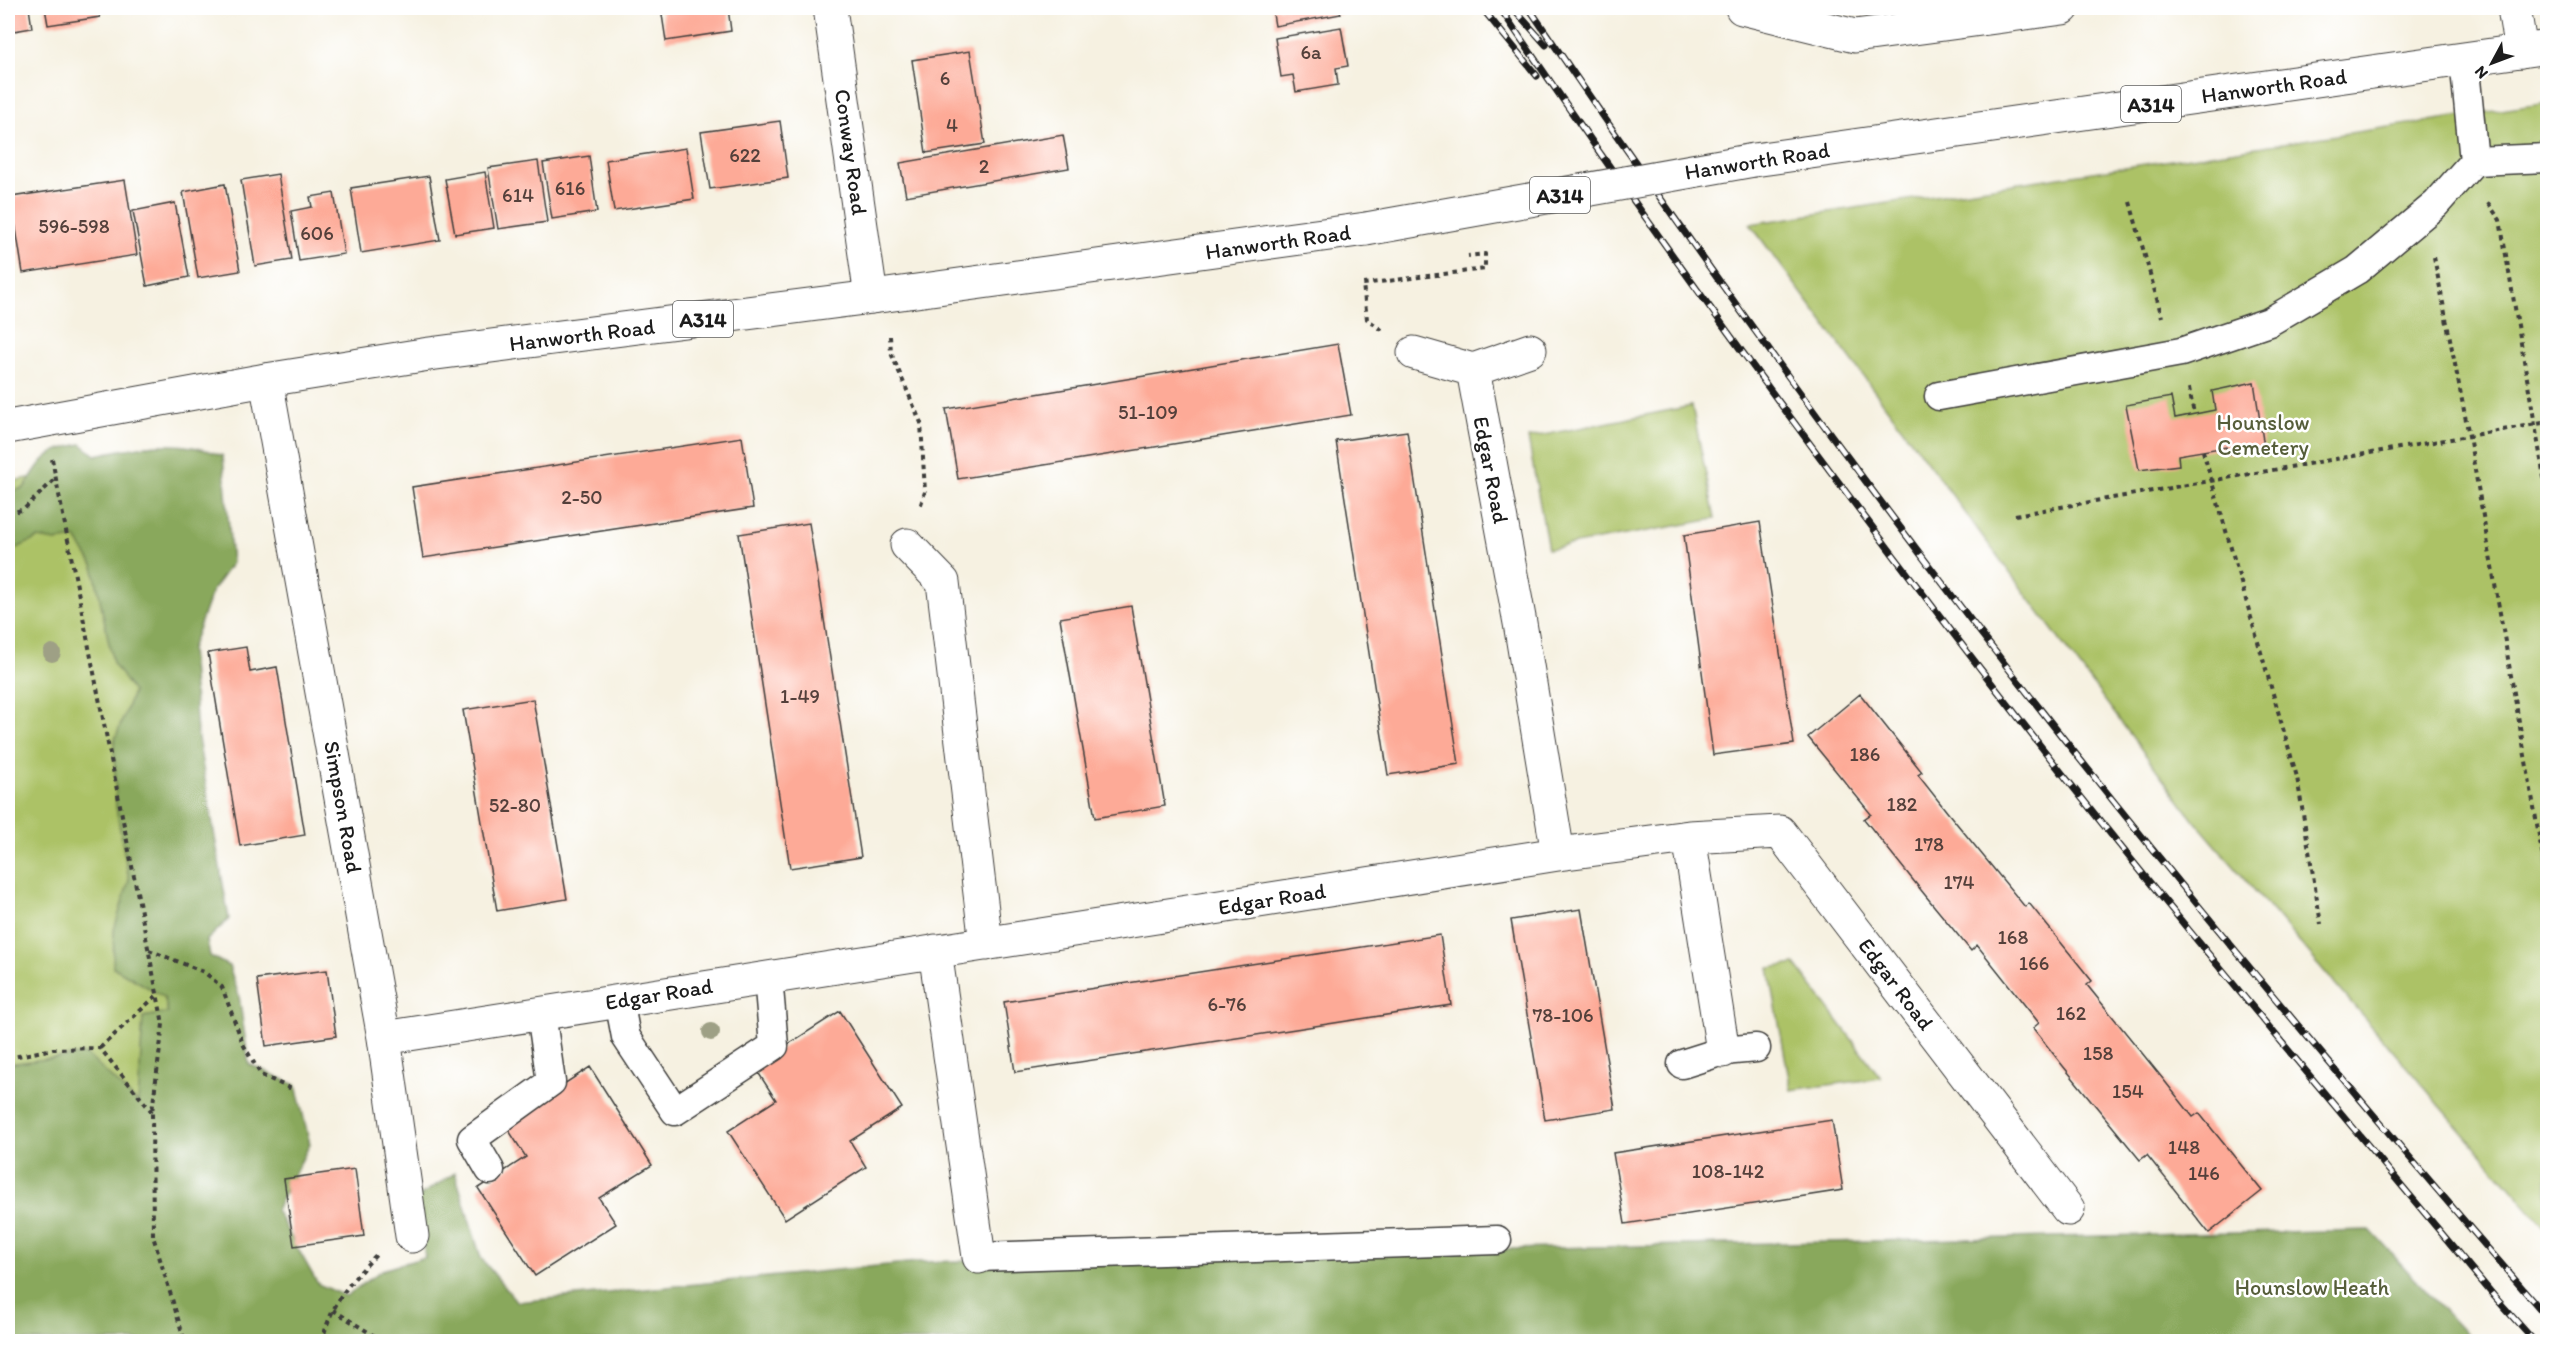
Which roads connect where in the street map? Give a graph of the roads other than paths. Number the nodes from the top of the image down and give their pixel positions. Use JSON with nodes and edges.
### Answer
{"nodes":[{"id":1,"x":830,"y":8,"type":"edge"},
{"id":2,"x":1742,"y":8,"type":"edge"},
{"id":3,"x":2063,"y":8,"type":"edge"},
{"id":4,"x":2514,"y":8,"type":"edge"},
{"id":5,"x":2534,"y":49,"type":"edge"},
{"id":6,"x":2464,"y":59,"type":"junction"},
{"id":7,"x":2547,"y":158,"type":"edge"},
{"id":8,"x":2470,"y":166,"type":"junction"},
{"id":9,"x":879,"y":296,"type":"junction"},
{"id":10,"x":1530,"y":350,"type":"dead end"},
{"id":11,"x":1414,"y":353,"type":"road end"},
{"id":12,"x":1473,"y":370,"type":"junction"},
{"id":13,"x":266,"y":380,"type":"junction"},
{"id":14,"x":1939,"y":396,"type":"dead end"},
{"id":15,"x":8,"y":427,"type":"edge"},
{"id":16,"x":907,"y":545,"type":"road end"},
{"id":17,"x":1689,"y":837,"type":"junction"},
{"id":18,"x":1558,"y":854,"type":"junction"},
{"id":19,"x":986,"y":944,"type":"junction"},
{"id":20,"x":935,"y":951,"type":"junction"},
{"id":21,"x":768,"y":977,"type":"junction"},
{"id":22,"x":619,"y":1000,"type":"junction"},
{"id":23,"x":541,"y":1013,"type":"junction"},
{"id":24,"x":384,"y":1038,"type":"junction"},
{"id":25,"x":1756,"y":1048,"type":"dead end"},
{"id":26,"x":1723,"y":1051,"type":"junction"},
{"id":27,"x":1682,"y":1064,"type":"dead end"},
{"id":28,"x":490,"y":1170,"type":"dead end"},
{"id":29,"x":2068,"y":1209,"type":"dead end"},
{"id":30,"x":411,"y":1228,"type":"road end"},
{"id":31,"x":1497,"y":1240,"type":"dead end"},
{"id":32,"x":979,"y":1257,"type":"joint"}],
"edges":[{"from":1,"to":9,"type":"street","name":"Conway Road"},
{"from":2,"to":3,"type":"street"},
{"from":4,"to":5,"type":"street"},
{"from":5,"to":6,"type":"street","name":"Hanworth Road","number":"A314"},
{"from":6,"to":8,"type":"lane"},
{"from":6,"to":9,"type":"street","name":"Hanworth Road","number":"A314","bridge":true},
{"from":7,"to":8,"type":"lane"},
{"from":8,"to":14,"type":"lane"},
{"from":9,"to":13,"type":"street","name":"Hanworth Road","number":"A314"},
{"from":10,"to":12,"type":"street"},
{"from":11,"to":12,"type":"street"},
{"from":12,"to":18,"type":"street","name":"Edgar Road"},
{"from":13,"to":15,"type":"street","name":"Hanworth Road","number":"A314"},
{"from":13,"to":24,"type":"street","name":"Simpson Road"},
{"from":16,"to":19,"type":"street"},
{"from":17,"to":18,"type":"street","name":"Edgar Road"},
{"from":17,"to":26,"type":"street"},
{"from":17,"to":29,"type":"street","name":"Edgar Road"},
{"from":18,"to":19,"type":"street","name":"Edgar Road"},
{"from":19,"to":20,"type":"street","name":"Edgar Road"},
{"from":20,"to":21,"type":"street","name":"Edgar Road"},
{"from":20,"to":32,"type":"street"},
{"from":21,"to":22,"type":"street","name":"Edgar Road"},
{"from":21,"to":22,"type":"lane"},
{"from":22,"to":23,"type":"street","name":"Edgar Road"},
{"from":23,"to":24,"type":"street","name":"Edgar Road"},
{"from":23,"to":28,"type":"lane"},
{"from":24,"to":30,"type":"street","name":"Simpson Road"},
{"from":25,"to":26,"type":"lane"},
{"from":26,"to":27,"type":"lane"},
{"from":31,"to":32,"type":"lane"}]}
